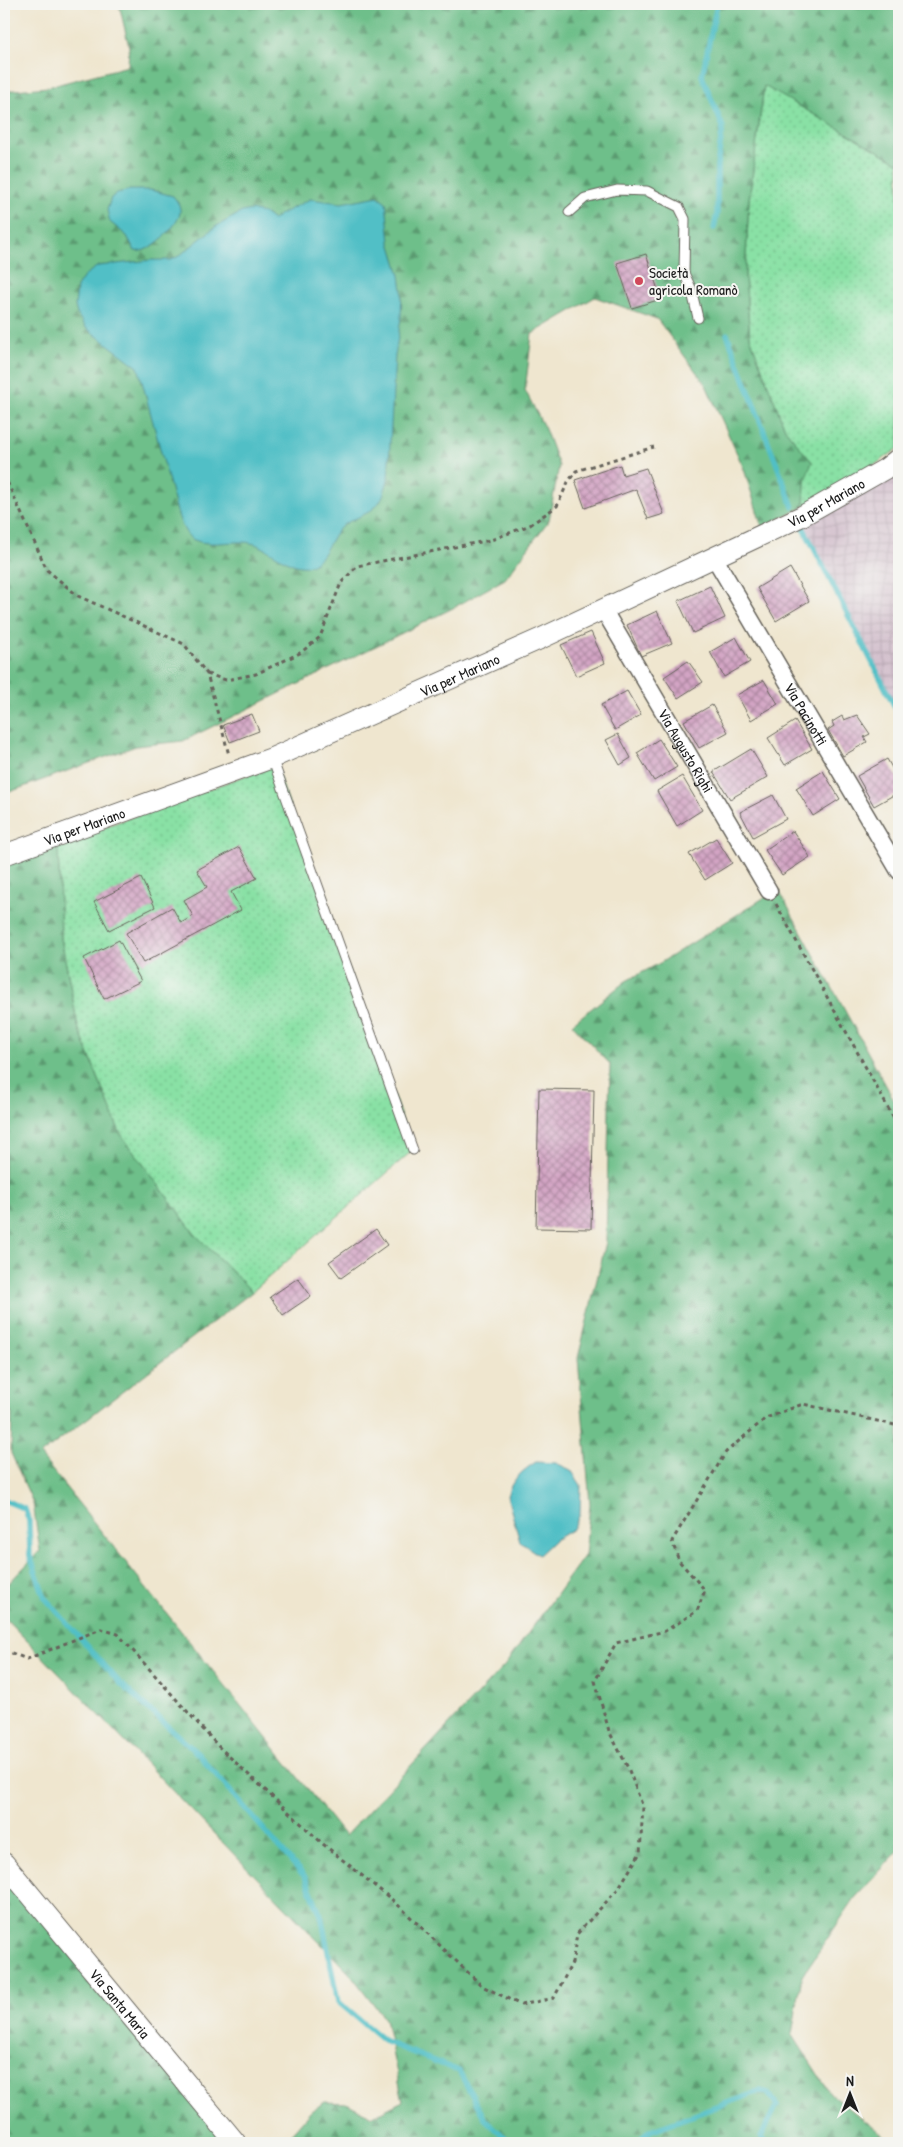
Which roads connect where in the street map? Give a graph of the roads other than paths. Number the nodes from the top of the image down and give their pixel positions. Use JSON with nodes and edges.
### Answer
{"nodes":[{"id":1,"x":569,"y":212,"type":"dead end"},
{"id":2,"x":698,"y":318,"type":"dead end"},
{"id":3,"x":899,"y":458,"type":"edge"},
{"id":4,"x":714,"y":557,"type":"junction"},
{"id":5,"x":603,"y":609,"type":"junction"},
{"id":6,"x":272,"y":758,"type":"junction"},
{"id":7,"x":4,"y":855,"type":"edge"},
{"id":8,"x":899,"y":871,"type":"edge"},
{"id":9,"x":769,"y":891,"type":"road end"},
{"id":10,"x":413,"y":1150,"type":"dead end"},
{"id":11,"x":4,"y":1863,"type":"edge"},
{"id":12,"x":236,"y":2143,"type":"edge"}],
"edges":[{"from":1,"to":2,"type":"lane"},
{"from":3,"to":4,"type":"street","name":"Via per Mariano"},
{"from":4,"to":5,"type":"street","name":"Via per Mariano"},
{"from":4,"to":8,"type":"street","name":"Via Pacinotti"},
{"from":5,"to":6,"type":"street","name":"Via per Mariano"},
{"from":5,"to":9,"type":"street","name":"Via Augusto Righi"},
{"from":6,"to":7,"type":"street","name":"Via per Mariano"},
{"from":6,"to":10,"type":"lane"},
{"from":11,"to":12,"type":"street","name":"Via Santa Maria"}]}
